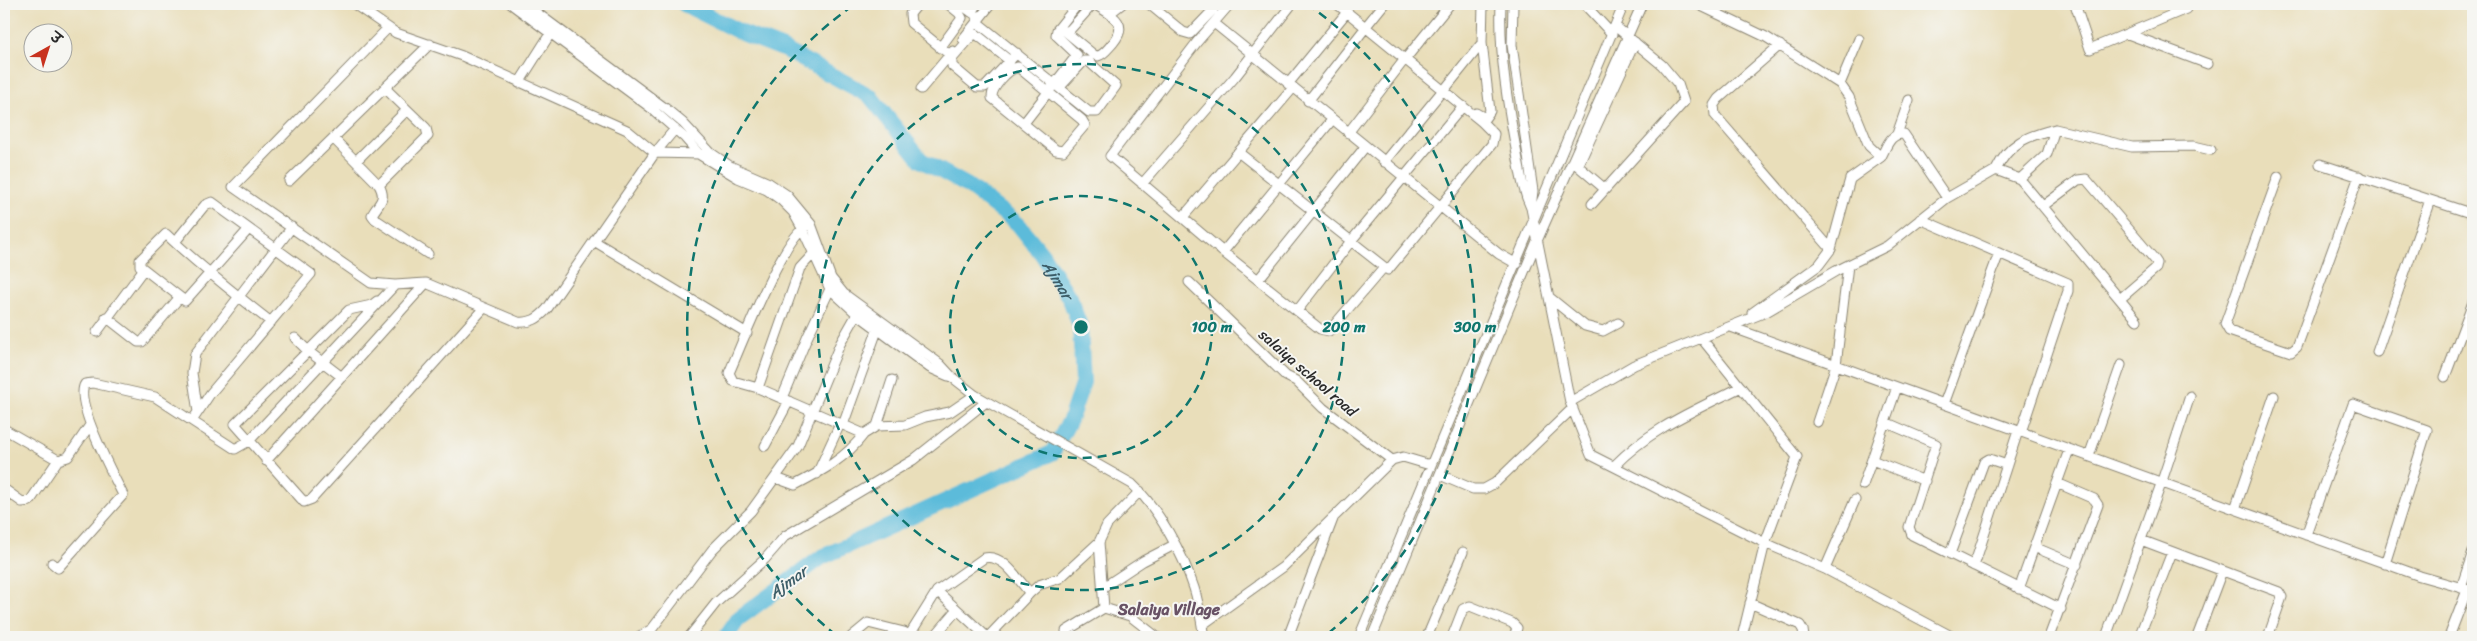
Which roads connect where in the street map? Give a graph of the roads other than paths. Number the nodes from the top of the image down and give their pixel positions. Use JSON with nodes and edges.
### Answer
{"nodes":[{"id":1,"x":354,"y":4,"type":"edge"},
{"id":2,"x":511,"y":4,"type":"edge"},
{"id":3,"x":525,"y":4,"type":"edge"},
{"id":4,"x":918,"y":4,"type":"edge"},
{"id":5,"x":948,"y":4,"type":"edge"},
{"id":6,"x":960,"y":4,"type":"edge"},
{"id":7,"x":977,"y":4,"type":"edge"},
{"id":8,"x":991,"y":4,"type":"edge"},
{"id":9,"x":1078,"y":4,"type":"edge"},
{"id":10,"x":1093,"y":4,"type":"edge"},
{"id":11,"x":1100,"y":4,"type":"edge"},
{"id":12,"x":1122,"y":4,"type":"edge"},
{"id":13,"x":1149,"y":4,"type":"edge"},
{"id":14,"x":1213,"y":4,"type":"edge"},
{"id":15,"x":1230,"y":4,"type":"edge"},
{"id":16,"x":1292,"y":4,"type":"edge"},
{"id":17,"x":1384,"y":4,"type":"edge"},
{"id":18,"x":1450,"y":4,"type":"edge"},
{"id":19,"x":1483,"y":4,"type":"edge"},
{"id":20,"x":1501,"y":4,"type":"edge"},
{"id":21,"x":1513,"y":4,"type":"edge"},
{"id":22,"x":1584,"y":4,"type":"edge"},
{"id":23,"x":1624,"y":4,"type":"edge"},
{"id":24,"x":1642,"y":4,"type":"edge"},
{"id":25,"x":1697,"y":4,"type":"edge"},
{"id":26,"x":2078,"y":5,"type":"edge"},
{"id":27,"x":1342,"y":6,"type":"edge"},
{"id":28,"x":2186,"y":9,"type":"dead end"},
{"id":29,"x":971,"y":12,"type":"junction"},
{"id":30,"x":535,"y":17,"type":"junction"},
{"id":31,"x":978,"y":20,"type":"junction"},
{"id":32,"x":1214,"y":23,"type":"junction"},
{"id":33,"x":1367,"y":26,"type":"junction"},
{"id":34,"x":387,"y":29,"type":"junction"},
{"id":35,"x":1063,"y":30,"type":"junction"},
{"id":36,"x":1614,"y":30,"type":"junction"},
{"id":37,"x":550,"y":34,"type":"junction"},
{"id":38,"x":2128,"y":34,"type":"junction"},
{"id":39,"x":1632,"y":39,"type":"junction"},
{"id":40,"x":1859,"y":39,"type":"dead end"},
{"id":41,"x":1482,"y":43,"type":"junction"},
{"id":42,"x":430,"y":44,"type":"junction"},
{"id":43,"x":1780,"y":45,"type":"junction"},
{"id":44,"x":940,"y":48,"type":"junction"},
{"id":45,"x":1017,"y":53,"type":"junction"},
{"id":46,"x":1252,"y":54,"type":"junction"},
{"id":47,"x":950,"y":55,"type":"junction"},
{"id":48,"x":1406,"y":58,"type":"junction"},
{"id":49,"x":1010,"y":61,"type":"junction"},
{"id":50,"x":2208,"y":64,"type":"dead end"},
{"id":51,"x":519,"y":83,"type":"junction"},
{"id":52,"x":1840,"y":84,"type":"junction"},
{"id":53,"x":1058,"y":85,"type":"junction"},
{"id":54,"x":1291,"y":86,"type":"junction"},
{"id":55,"x":385,"y":88,"type":"junction"},
{"id":56,"x":921,"y":88,"type":"dead end"},
{"id":57,"x":1444,"y":89,"type":"junction"},
{"id":58,"x":1050,"y":92,"type":"junction"},
{"id":59,"x":1909,"y":100,"type":"dead end"},
{"id":60,"x":1308,"y":101,"type":"junction"},
{"id":61,"x":1463,"y":106,"type":"junction"},
{"id":62,"x":407,"y":110,"type":"junction"},
{"id":63,"x":1332,"y":120,"type":"junction"},
{"id":64,"x":1024,"y":123,"type":"junction"},
{"id":65,"x":676,"y":129,"type":"junction"},
{"id":66,"x":2055,"y":129,"type":"junction"},
{"id":67,"x":1348,"y":133,"type":"junction"},
{"id":68,"x":1897,"y":134,"type":"junction"},
{"id":69,"x":333,"y":138,"type":"junction"},
{"id":70,"x":1365,"y":147,"type":"junction"},
{"id":71,"x":2211,"y":150,"type":"dead end"},
{"id":72,"x":656,"y":152,"type":"junction"},
{"id":73,"x":702,"y":152,"type":"junction"},
{"id":74,"x":1238,"y":152,"type":"junction"},
{"id":75,"x":1882,"y":157,"type":"junction"},
{"id":76,"x":356,"y":161,"type":"junction"},
{"id":77,"x":1384,"y":162,"type":"junction"},
{"id":78,"x":2320,"y":164,"type":"dead end"},
{"id":79,"x":1996,"y":170,"type":"junction"},
{"id":80,"x":2359,"y":176,"type":"junction"},
{"id":81,"x":2278,"y":177,"type":"dead end"},
{"id":82,"x":1404,"y":178,"type":"junction"},
{"id":83,"x":2020,"y":179,"type":"junction"},
{"id":84,"x":289,"y":181,"type":"dead end"},
{"id":85,"x":1142,"y":184,"type":"junction"},
{"id":86,"x":379,"y":186,"type":"junction"},
{"id":87,"x":1279,"y":186,"type":"junction"},
{"id":88,"x":1605,"y":189,"type":"junction"},
{"id":89,"x":1947,"y":198,"type":"junction"},
{"id":90,"x":2430,"y":200,"type":"junction"},
{"id":91,"x":1592,"y":204,"type":"dead end"},
{"id":92,"x":1441,"y":206,"type":"junction"},
{"id":93,"x":2043,"y":206,"type":"junction"},
{"id":94,"x":1531,"y":208,"type":"junction"},
{"id":95,"x":1311,"y":211,"type":"junction"},
{"id":96,"x":2473,"y":214,"type":"edge"},
{"id":97,"x":1183,"y":217,"type":"junction"},
{"id":98,"x":1920,"y":220,"type":"junction"},
{"id":99,"x":1534,"y":223,"type":"junction"},
{"id":100,"x":806,"y":226,"type":"junction"},
{"id":101,"x":292,"y":227,"type":"junction"},
{"id":102,"x":248,"y":230,"type":"junction"},
{"id":103,"x":1538,"y":240,"type":"junction"},
{"id":104,"x":1350,"y":241,"type":"junction"},
{"id":105,"x":175,"y":242,"type":"junction"},
{"id":106,"x":594,"y":242,"type":"junction"},
{"id":107,"x":1831,"y":249,"type":"junction"},
{"id":108,"x":275,"y":250,"type":"junction"},
{"id":109,"x":1223,"y":252,"type":"junction"},
{"id":110,"x":814,"y":253,"type":"junction"},
{"id":111,"x":1999,"y":253,"type":"junction"},
{"id":112,"x":428,"y":254,"type":"dead end"},
{"id":113,"x":1517,"y":264,"type":"junction"},
{"id":114,"x":1848,"y":266,"type":"junction"},
{"id":115,"x":1384,"y":268,"type":"junction"},
{"id":116,"x":143,"y":270,"type":"junction"},
{"id":117,"x":211,"y":273,"type":"junction"},
{"id":118,"x":1258,"y":280,"type":"junction"},
{"id":119,"x":1189,"y":282,"type":"dead end"},
{"id":120,"x":426,"y":283,"type":"junction"},
{"id":121,"x":395,"y":285,"type":"junction"},
{"id":122,"x":830,"y":290,"type":"junction"},
{"id":123,"x":238,"y":296,"type":"junction"},
{"id":124,"x":1550,"y":297,"type":"junction"},
{"id":125,"x":180,"y":298,"type":"junction"},
{"id":126,"x":2120,"y":299,"type":"junction"},
{"id":127,"x":2473,"y":302,"type":"edge"},
{"id":128,"x":484,"y":308,"type":"junction"},
{"id":129,"x":1297,"y":311,"type":"junction"},
{"id":130,"x":1752,"y":313,"type":"dead end"},
{"id":131,"x":857,"y":314,"type":"junction"},
{"id":132,"x":106,"y":317,"type":"junction"},
{"id":133,"x":2137,"y":320,"type":"dead end"},
{"id":134,"x":271,"y":322,"type":"junction"},
{"id":135,"x":1618,"y":322,"type":"dead end"},
{"id":136,"x":1731,"y":327,"type":"junction"},
{"id":137,"x":878,"y":328,"type":"junction"},
{"id":138,"x":97,"y":332,"type":"dead end"},
{"id":139,"x":747,"y":333,"type":"junction"},
{"id":140,"x":295,"y":338,"type":"dead end"},
{"id":141,"x":1702,"y":339,"type":"junction"},
{"id":142,"x":308,"y":351,"type":"junction"},
{"id":143,"x":2377,"y":352,"type":"dead end"},
{"id":144,"x":324,"y":363,"type":"junction"},
{"id":145,"x":1836,"y":365,"type":"junction"},
{"id":146,"x":2121,"y":365,"type":"dead end"},
{"id":147,"x":342,"y":377,"type":"junction"},
{"id":148,"x":2444,"y":377,"type":"dead end"},
{"id":149,"x":953,"y":378,"type":"junction"},
{"id":150,"x":892,"y":380,"type":"dead end"},
{"id":151,"x":1741,"y":387,"type":"junction"},
{"id":152,"x":1897,"y":387,"type":"junction"},
{"id":153,"x":758,"y":388,"type":"junction"},
{"id":154,"x":975,"y":395,"type":"junction"},
{"id":155,"x":2190,"y":396,"type":"dead end"},
{"id":156,"x":2274,"y":396,"type":"dead end"},
{"id":157,"x":785,"y":400,"type":"junction"},
{"id":158,"x":986,"y":402,"type":"junction"},
{"id":159,"x":1944,"y":404,"type":"junction"},
{"id":160,"x":1572,"y":405,"type":"junction"},
{"id":161,"x":198,"y":412,"type":"junction"},
{"id":162,"x":813,"y":412,"type":"junction"},
{"id":163,"x":192,"y":421,"type":"junction"},
{"id":164,"x":1817,"y":422,"type":"dead end"},
{"id":165,"x":1885,"y":422,"type":"junction"},
{"id":166,"x":90,"y":425,"type":"junction"},
{"id":167,"x":841,"y":425,"type":"junction"},
{"id":168,"x":877,"y":426,"type":"junction"},
{"id":169,"x":4,"y":429,"type":"edge"},
{"id":170,"x":2019,"y":432,"type":"junction"},
{"id":171,"x":864,"y":434,"type":"junction"},
{"id":172,"x":249,"y":441,"type":"junction"},
{"id":173,"x":765,"y":446,"type":"dead end"},
{"id":174,"x":2069,"y":450,"type":"junction"},
{"id":175,"x":2089,"y":456,"type":"junction"},
{"id":176,"x":58,"y":460,"type":"junction"},
{"id":177,"x":1392,"y":460,"type":"junction"},
{"id":178,"x":1872,"y":460,"type":"junction"},
{"id":179,"x":266,"y":461,"type":"junction"},
{"id":180,"x":1430,"y":465,"type":"junction"},
{"id":181,"x":2007,"y":465,"type":"junction"},
{"id":182,"x":1614,"y":466,"type":"junction"},
{"id":183,"x":817,"y":474,"type":"junction"},
{"id":184,"x":1440,"y":475,"type":"junction"},
{"id":185,"x":776,"y":478,"type":"junction"},
{"id":186,"x":1925,"y":481,"type":"junction"},
{"id":187,"x":1423,"y":483,"type":"junction"},
{"id":188,"x":2057,"y":483,"type":"junction"},
{"id":189,"x":2161,"y":484,"type":"junction"},
{"id":190,"x":1863,"y":486,"type":"dead end"},
{"id":191,"x":1435,"y":488,"type":"junction"},
{"id":192,"x":4,"y":489,"type":"edge"},
{"id":193,"x":1140,"y":492,"type":"junction"},
{"id":194,"x":1855,"y":500,"type":"dead end"},
{"id":195,"x":2235,"y":509,"type":"junction"},
{"id":196,"x":1334,"y":517,"type":"junction"},
{"id":197,"x":2306,"y":535,"type":"junction"},
{"id":198,"x":2141,"y":540,"type":"junction"},
{"id":199,"x":1099,"y":542,"type":"junction"},
{"id":200,"x":1765,"y":542,"type":"junction"},
{"id":201,"x":1174,"y":545,"type":"junction"},
{"id":202,"x":2034,"y":547,"type":"junction"},
{"id":203,"x":1462,"y":552,"type":"dead end"},
{"id":204,"x":2172,"y":552,"type":"junction"},
{"id":205,"x":2473,"y":552,"type":"edge"},
{"id":206,"x":1950,"y":554,"type":"junction"},
{"id":207,"x":52,"y":563,"type":"dead end"},
{"id":208,"x":2385,"y":564,"type":"junction"},
{"id":209,"x":2077,"y":565,"type":"junction"},
{"id":210,"x":1974,"y":566,"type":"junction"},
{"id":211,"x":1825,"y":568,"type":"junction"},
{"id":212,"x":2222,"y":571,"type":"junction"},
{"id":213,"x":1102,"y":588,"type":"junction"},
{"id":214,"x":2019,"y":588,"type":"junction"},
{"id":215,"x":2467,"y":590,"type":"edge"},
{"id":216,"x":937,"y":591,"type":"junction"},
{"id":217,"x":1030,"y":593,"type":"junction"},
{"id":218,"x":1750,"y":603,"type":"junction"},
{"id":219,"x":1104,"y":608,"type":"junction"},
{"id":220,"x":2061,"y":609,"type":"junction"},
{"id":221,"x":957,"y":610,"type":"junction"},
{"id":222,"x":1202,"y":625,"type":"junction"},
{"id":223,"x":1066,"y":631,"type":"dead end"},
{"id":224,"x":638,"y":637,"type":"edge"},
{"id":225,"x":689,"y":637,"type":"edge"},
{"id":226,"x":851,"y":637,"type":"edge"},
{"id":227,"x":911,"y":637,"type":"edge"},
{"id":228,"x":934,"y":637,"type":"edge"},
{"id":229,"x":988,"y":637,"type":"edge"},
{"id":230,"x":1157,"y":637,"type":"edge"},
{"id":231,"x":1204,"y":637,"type":"edge"},
{"id":232,"x":1288,"y":637,"type":"edge"},
{"id":233,"x":1359,"y":637,"type":"edge"},
{"id":234,"x":1372,"y":637,"type":"edge"},
{"id":235,"x":1427,"y":637,"type":"edge"},
{"id":236,"x":1452,"y":637,"type":"edge"},
{"id":237,"x":1514,"y":637,"type":"edge"},
{"id":238,"x":1742,"y":637,"type":"edge"},
{"id":239,"x":1804,"y":637,"type":"edge"},
{"id":240,"x":1953,"y":637,"type":"edge"},
{"id":241,"x":2049,"y":637,"type":"edge"},
{"id":242,"x":2106,"y":637,"type":"edge"},
{"id":243,"x":2139,"y":637,"type":"edge"},
{"id":244,"x":2197,"y":637,"type":"edge"},
{"id":245,"x":2268,"y":637,"type":"edge"},
{"id":246,"x":2450,"y":637,"type":"edge"}],
"edges":[{"from":1,"to":34,"type":"street"},
{"from":2,"to":30,"type":"street"},
{"from":3,"to":30,"type":"street"},
{"from":4,"to":44,"type":"street"},
{"from":5,"to":44,"type":"street"},
{"from":6,"to":29,"type":"street"},
{"from":7,"to":29,"type":"street"},
{"from":8,"to":31,"type":"street"},
{"from":9,"to":35,"type":"street"},
{"from":10,"to":35,"type":"street"},
{"from":10,"to":35,"type":"street"},
{"from":11,"to":12,"type":"street"},
{"from":13,"to":14,"type":"street"},
{"from":15,"to":32,"type":"street"},
{"from":16,"to":46,"type":"street"},
{"from":17,"to":33,"type":"street"},
{"from":18,"to":48,"type":"street"},
{"from":19,"to":41,"type":"street"},
{"from":20,"to":94,"type":"street"},
{"from":21,"to":94,"type":"street"},
{"from":22,"to":36,"type":"street"},
{"from":23,"to":36,"type":"street"},
{"from":24,"to":39,"type":"street"},
{"from":25,"to":43,"type":"street"},
{"from":26,"to":38,"type":"street"},
{"from":27,"to":33,"type":"street"},
{"from":27,"to":54,"type":"street"},
{"from":28,"to":38,"type":"street"},
{"from":29,"to":31,"type":"street"},
{"from":30,"to":37,"type":"street"},
{"from":30,"to":73,"type":"street"},
{"from":31,"to":45,"type":"street"},
{"from":31,"to":47,"type":"street"},
{"from":32,"to":46,"type":"street"},
{"from":32,"to":85,"type":"street"},
{"from":33,"to":48,"type":"street"},
{"from":33,"to":60,"type":"street"},
{"from":34,"to":42,"type":"street"},
{"from":34,"to":101,"type":"street"},
{"from":35,"to":53,"type":"street"},
{"from":36,"to":39,"type":"street"},
{"from":36,"to":99,"type":"street"},
{"from":37,"to":51,"type":"street"},
{"from":37,"to":65,"type":"street"},
{"from":38,"to":50,"type":"street"},
{"from":39,"to":88,"type":"street"},
{"from":39,"to":88,"type":"street"},
{"from":39,"to":103,"type":"street"},
{"from":40,"to":52,"type":"street"},
{"from":41,"to":57,"type":"street"},
{"from":41,"to":57,"type":"street"},
{"from":42,"to":51,"type":"street"},
{"from":42,"to":55,"type":"street"},
{"from":43,"to":52,"type":"street"},
{"from":43,"to":107,"type":"street"},
{"from":44,"to":47,"type":"street"},
{"from":45,"to":49,"type":"street"},
{"from":45,"to":53,"type":"street"},
{"from":46,"to":54,"type":"street"},
{"from":46,"to":85,"type":"street"},
{"from":47,"to":56,"type":"street"},
{"from":48,"to":57,"type":"street"},
{"from":48,"to":67,"type":"street"},
{"from":49,"to":49,"type":"street"},
{"from":51,"to":72,"type":"street"},
{"from":52,"to":75,"type":"street"},
{"from":53,"to":53,"type":"street"},
{"from":53,"to":58,"type":"street"},
{"from":54,"to":60,"type":"street"},
{"from":54,"to":74,"type":"street"},
{"from":55,"to":62,"type":"street"},
{"from":55,"to":69,"type":"street"},
{"from":57,"to":61,"type":"street"},
{"from":57,"to":77,"type":"street"},
{"from":58,"to":64,"type":"street"},
{"from":58,"to":64,"type":"street"},
{"from":58,"to":64,"type":"street"},
{"from":59,"to":68,"type":"street"},
{"from":60,"to":63,"type":"street"},
{"from":61,"to":82,"type":"street"},
{"from":61,"to":92,"type":"street"},
{"from":62,"to":76,"type":"street"},
{"from":62,"to":86,"type":"street"},
{"from":63,"to":67,"type":"street"},
{"from":63,"to":87,"type":"street"},
{"from":65,"to":72,"type":"street"},
{"from":65,"to":73,"type":"street"},
{"from":66,"to":71,"type":"street"},
{"from":66,"to":79,"type":"street"},
{"from":66,"to":83,"type":"street"},
{"from":67,"to":70,"type":"street"},
{"from":68,"to":75,"type":"street"},
{"from":68,"to":89,"type":"street"},
{"from":69,"to":76,"type":"street"},
{"from":69,"to":84,"type":"street"},
{"from":70,"to":77,"type":"street"},
{"from":70,"to":95,"type":"street"},
{"from":72,"to":73,"type":"street"},
{"from":72,"to":106,"type":"street"},
{"from":73,"to":100,"type":"street"},
{"from":74,"to":87,"type":"street"},
{"from":74,"to":97,"type":"street"},
{"from":75,"to":107,"type":"street"},
{"from":76,"to":86,"type":"street"},
{"from":77,"to":82,"type":"street"},
{"from":78,"to":80,"type":"street"},
{"from":79,"to":83,"type":"street"},
{"from":79,"to":89,"type":"street"},
{"from":80,"to":81,"type":"street"},
{"from":80,"to":90,"type":"street"},
{"from":82,"to":92,"type":"street"},
{"from":82,"to":104,"type":"street"},
{"from":83,"to":93,"type":"street"},
{"from":85,"to":97,"type":"street"},
{"from":86,"to":112,"type":"street"},
{"from":87,"to":95,"type":"street"},
{"from":87,"to":109,"type":"street"},
{"from":88,"to":91,"type":"street"},
{"from":89,"to":98,"type":"street"},
{"from":90,"to":96,"type":"street"},
{"from":90,"to":143,"type":"street"},
{"from":92,"to":113,"type":"street"},
{"from":92,"to":115,"type":"street"},
{"from":93,"to":126,"type":"street"},
{"from":93,"to":126,"type":"street"},
{"from":94,"to":99,"type":"street"},
{"from":95,"to":104,"type":"street"},
{"from":95,"to":118,"type":"street"},
{"from":97,"to":109,"type":"street"},
{"from":98,"to":111,"type":"street"},
{"from":98,"to":114,"type":"street"},
{"from":99,"to":103,"type":"street"},
{"from":99,"to":113,"type":"street"},
{"from":100,"to":110,"type":"street"},
{"from":100,"to":139,"type":"street"},
{"from":100,"to":149,"type":"street"},
{"from":101,"to":108,"type":"street"},
{"from":101,"to":121,"type":"street"},
{"from":102,"to":105,"type":"street"},
{"from":102,"to":108,"type":"street"},
{"from":102,"to":117,"type":"street"},
{"from":103,"to":124,"type":"street"},
{"from":103,"to":184,"type":"street"},
{"from":104,"to":115,"type":"street"},
{"from":104,"to":129,"type":"street"},
{"from":105,"to":116,"type":"street"},
{"from":105,"to":117,"type":"street"},
{"from":106,"to":128,"type":"street"},
{"from":106,"to":139,"type":"street"},
{"from":107,"to":130,"type":"street"},
{"from":108,"to":123,"type":"street"},
{"from":108,"to":134,"type":"street"},
{"from":109,"to":118,"type":"street"},
{"from":110,"to":122,"type":"street"},
{"from":110,"to":153,"type":"street"},
{"from":111,"to":159,"type":"street"},
{"from":111,"to":170,"type":"street"},
{"from":113,"to":180,"type":"street"},
{"from":114,"to":136,"type":"street"},
{"from":114,"to":145,"type":"street"},
{"from":115,"to":129,"type":"street"},
{"from":116,"to":125,"type":"street"},
{"from":116,"to":132,"type":"street"},
{"from":117,"to":123,"type":"street"},
{"from":117,"to":125,"type":"street"},
{"from":118,"to":129,"type":"street"},
{"from":119,"to":177,"type":"street","name":"salaiya school road"},
{"from":120,"to":121,"type":"street"},
{"from":120,"to":128,"type":"street"},
{"from":120,"to":147,"type":"street"},
{"from":121,"to":142,"type":"street"},
{"from":121,"to":144,"type":"street"},
{"from":122,"to":131,"type":"street"},
{"from":122,"to":157,"type":"street"},
{"from":123,"to":134,"type":"street"},
{"from":123,"to":161,"type":"street"},
{"from":124,"to":135,"type":"street"},
{"from":124,"to":160,"type":"street"},
{"from":125,"to":132,"type":"street"},
{"from":126,"to":133,"type":"street"},
{"from":127,"to":148,"type":"street"},
{"from":128,"to":179,"type":"street"},
{"from":131,"to":137,"type":"street"},
{"from":131,"to":162,"type":"street"},
{"from":132,"to":138,"type":"street"},
{"from":134,"to":161,"type":"street"},
{"from":136,"to":141,"type":"street"},
{"from":136,"to":145,"type":"street"},
{"from":137,"to":149,"type":"street"},
{"from":137,"to":167,"type":"street"},
{"from":139,"to":153,"type":"street"},
{"from":140,"to":142,"type":"street"},
{"from":141,"to":151,"type":"street"},
{"from":141,"to":160,"type":"street"},
{"from":142,"to":144,"type":"street"},
{"from":142,"to":172,"type":"street"},
{"from":144,"to":147,"type":"street"},
{"from":144,"to":172,"type":"street"},
{"from":145,"to":152,"type":"street"},
{"from":145,"to":164,"type":"street"},
{"from":146,"to":175,"type":"street"},
{"from":147,"to":179,"type":"street"},
{"from":149,"to":154,"type":"street"},
{"from":150,"to":168,"type":"street"},
{"from":151,"to":182,"type":"street"},
{"from":151,"to":200,"type":"street"},
{"from":152,"to":159,"type":"street"},
{"from":152,"to":165,"type":"street"},
{"from":153,"to":157,"type":"street"},
{"from":154,"to":158,"type":"street"},
{"from":154,"to":168,"type":"street"},
{"from":155,"to":189,"type":"street"},
{"from":156,"to":195,"type":"street"},
{"from":157,"to":162,"type":"street"},
{"from":157,"to":173,"type":"street"},
{"from":158,"to":193,"type":"street"},
{"from":158,"to":225,"type":"street"},
{"from":159,"to":170,"type":"street"},
{"from":160,"to":182,"type":"street"},
{"from":160,"to":184,"type":"street"},
{"from":161,"to":163,"type":"street"},
{"from":162,"to":167,"type":"street"},
{"from":162,"to":185,"type":"street"},
{"from":163,"to":166,"type":"street"},
{"from":163,"to":172,"type":"street"},
{"from":165,"to":178,"type":"street"},
{"from":165,"to":186,"type":"street"},
{"from":166,"to":176,"type":"street"},
{"from":166,"to":207,"type":"street"},
{"from":167,"to":171,"type":"street"},
{"from":167,"to":183,"type":"street"},
{"from":168,"to":171,"type":"street"},
{"from":169,"to":176,"type":"street"},
{"from":170,"to":174,"type":"street"},
{"from":170,"to":181,"type":"street"},
{"from":171,"to":183,"type":"street"},
{"from":172,"to":179,"type":"street"},
{"from":174,"to":175,"type":"street"},
{"from":174,"to":188,"type":"street"},
{"from":175,"to":189,"type":"street"},
{"from":176,"to":192,"type":"street"},
{"from":177,"to":180,"type":"street"},
{"from":177,"to":196,"type":"street"},
{"from":178,"to":186,"type":"street"},
{"from":178,"to":190,"type":"street"},
{"from":180,"to":187,"type":"street"},
{"from":181,"to":206,"type":"street"},
{"from":181,"to":210,"type":"street"},
{"from":182,"to":200,"type":"street"},
{"from":183,"to":185,"type":"street"},
{"from":184,"to":191,"type":"street"},
{"from":185,"to":224,"type":"street"},
{"from":186,"to":206,"type":"street"},
{"from":187,"to":191,"type":"street"},
{"from":187,"to":233,"type":"street"},
{"from":188,"to":202,"type":"street"},
{"from":188,"to":209,"type":"street"},
{"from":189,"to":195,"type":"street"},
{"from":189,"to":198,"type":"street"},
{"from":191,"to":234,"type":"street"},
{"from":193,"to":199,"type":"street"},
{"from":193,"to":201,"type":"street"},
{"from":194,"to":211,"type":"street"},
{"from":195,"to":197,"type":"street"},
{"from":196,"to":222,"type":"street"},
{"from":196,"to":232,"type":"street"},
{"from":197,"to":208,"type":"street"},
{"from":197,"to":208,"type":"street"},
{"from":198,"to":204,"type":"street"},
{"from":198,"to":242,"type":"street"},
{"from":199,"to":213,"type":"street"},
{"from":199,"to":217,"type":"street"},
{"from":200,"to":211,"type":"street"},
{"from":200,"to":218,"type":"street"},
{"from":201,"to":213,"type":"street"},
{"from":201,"to":222,"type":"street"},
{"from":202,"to":209,"type":"street"},
{"from":202,"to":214,"type":"street"},
{"from":203,"to":235,"type":"street"},
{"from":204,"to":212,"type":"street"},
{"from":204,"to":243,"type":"street"},
{"from":205,"to":215,"type":"street"},
{"from":206,"to":210,"type":"street"},
{"from":208,"to":215,"type":"street"},
{"from":209,"to":220,"type":"street"},
{"from":210,"to":214,"type":"street"},
{"from":211,"to":240,"type":"street"},
{"from":212,"to":244,"type":"street"},
{"from":212,"to":245,"type":"street"},
{"from":213,"to":219,"type":"street"},
{"from":214,"to":220,"type":"street"},
{"from":215,"to":246,"type":"street"},
{"from":216,"to":217,"type":"street"},
{"from":216,"to":221,"type":"street"},
{"from":216,"to":227,"type":"street"},
{"from":217,"to":229,"type":"street"},
{"from":218,"to":238,"type":"street"},
{"from":218,"to":239,"type":"street"},
{"from":219,"to":223,"type":"street"},
{"from":219,"to":230,"type":"street"},
{"from":220,"to":241,"type":"street"},
{"from":221,"to":228,"type":"street"},
{"from":221,"to":229,"type":"street"},
{"from":222,"to":231,"type":"street"},
{"from":226,"to":227,"type":"street"},
{"from":236,"to":237,"type":"street"}]}
